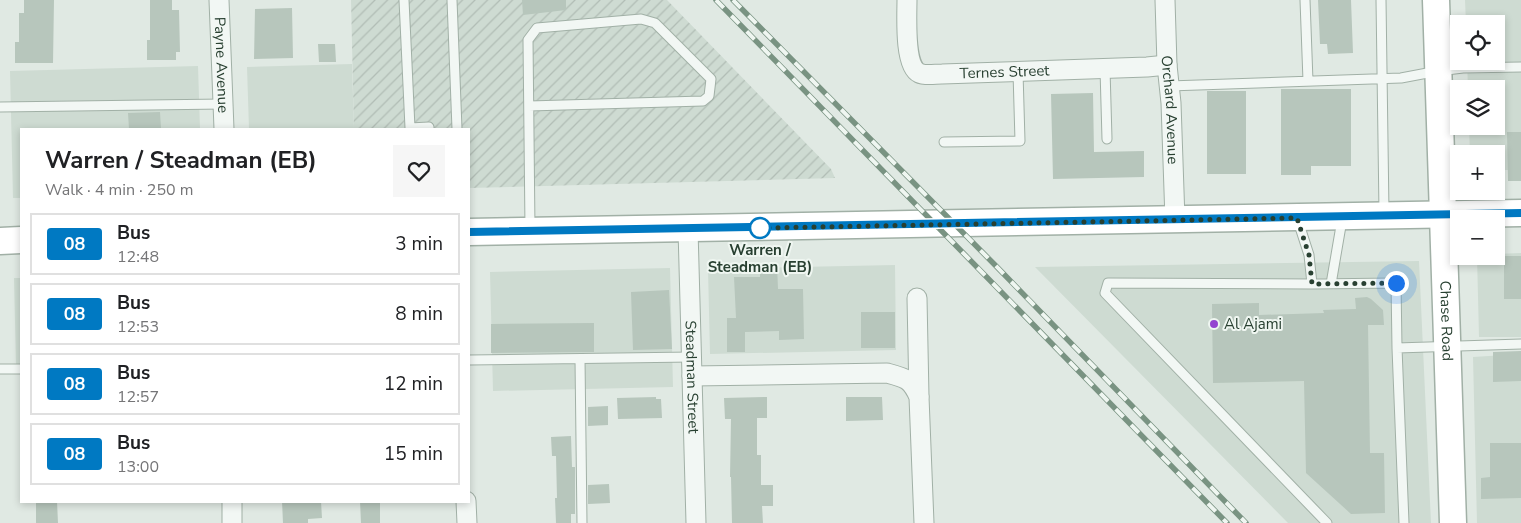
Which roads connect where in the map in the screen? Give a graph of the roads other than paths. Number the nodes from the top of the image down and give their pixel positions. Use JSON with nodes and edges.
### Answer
{"nodes":[{"id":1,"x":219,"y":0,"type":"edge"},
{"id":2,"x":404,"y":0,"type":"edge"},
{"id":3,"x":452,"y":0,"type":"edge"},
{"id":4,"x":907,"y":0,"type":"edge"},
{"id":5,"x":1165,"y":0,"type":"edge"},
{"id":6,"x":1305,"y":0,"type":"edge"},
{"id":7,"x":1381,"y":0,"type":"edge"},
{"id":8,"x":1436,"y":0,"type":"edge"},
{"id":9,"x":1167,"y":65,"type":"junction"},
{"id":10,"x":1521,"y":67,"type":"edge"},
{"id":11,"x":1105,"y":69,"type":"junction"},
{"id":12,"x":1438,"y":71,"type":"junction"},
{"id":13,"x":1018,"y":72,"type":"junction"},
{"id":14,"x":1383,"y":78,"type":"junction"},
{"id":15,"x":1308,"y":81,"type":"junction"},
{"id":16,"x":1170,"y":86,"type":"junction"},
{"id":17,"x":222,"y":104,"type":"junction"},
{"id":18,"x":529,"y":106,"type":"junction"},
{"id":19,"x":0,"y":107,"type":"edge"},
{"id":20,"x":224,"y":128,"type":"edge"},
{"id":21,"x":410,"y":128,"type":"edge"},
{"id":22,"x":410,"y":128,"type":"edge"},
{"id":23,"x":429,"y":128,"type":"edge"},
{"id":24,"x":457,"y":128,"type":"edge"},
{"id":25,"x":1107,"y":140,"type":"dead end"},
{"id":26,"x":944,"y":142,"type":"dead end"},
{"id":27,"x":1521,"y":213,"type":"edge"},
{"id":28,"x":1443,"y":215,"type":"junction"},
{"id":29,"x":1384,"y":216,"type":"junction"},
{"id":30,"x":1342,"y":217,"type":"junction"},
{"id":31,"x":1297,"y":218,"type":"junction"},
{"id":32,"x":1175,"y":220,"type":"junction"},
{"id":33,"x":688,"y":229,"type":"junction"},
{"id":34,"x":470,"y":232,"type":"edge"},
{"id":35,"x":530,"y":232,"type":"junction"},
{"id":36,"x":20,"y":240,"type":"edge"},
{"id":37,"x":0,"y":241,"type":"edge"},
{"id":38,"x":1312,"y":284,"type":"junction"},
{"id":39,"x":1331,"y":284,"type":"junction"},
{"id":40,"x":917,"y":298,"type":"dead end"},
{"id":41,"x":1521,"y":344,"type":"edge"},
{"id":42,"x":1447,"y":347,"type":"junction"},
{"id":43,"x":1397,"y":348,"type":"junction"},
{"id":44,"x":580,"y":359,"type":"junction"},
{"id":45,"x":470,"y":360,"type":"edge"},
{"id":46,"x":692,"y":367,"type":"junction"},
{"id":47,"x":0,"y":369,"type":"edge"},
{"id":48,"x":20,"y":369,"type":"edge"},
{"id":49,"x":920,"y":397,"type":"junction"},
{"id":50,"x":232,"y":503,"type":"edge"},
{"id":51,"x":466,"y":503,"type":"edge"},
{"id":52,"x":232,"y":523,"type":"edge"},
{"id":53,"x":466,"y":523,"type":"edge"},
{"id":54,"x":582,"y":523,"type":"edge"},
{"id":55,"x":696,"y":523,"type":"edge"},
{"id":56,"x":924,"y":523,"type":"edge"},
{"id":57,"x":1327,"y":523,"type":"edge"},
{"id":58,"x":1404,"y":523,"type":"edge"},
{"id":59,"x":1453,"y":523,"type":"edge"}],
"edges":[{"from":1,"to":17,"type":"street","name":"Payne Avenue"},
{"from":2,"to":21,"type":"lane"},
{"from":3,"to":24,"type":"lane"},
{"from":4,"to":13,"type":"street","name":"Ternes Street"},
{"from":5,"to":9,"type":"street","name":"Orchard Avenue"},
{"from":6,"to":15,"type":"lane"},
{"from":7,"to":14,"type":"lane"},
{"from":8,"to":12,"type":"main road","name":"Chase Road"},
{"from":9,"to":11,"type":"street","name":"Ternes Street"},
{"from":9,"to":16,"type":"street","name":"Orchard Avenue"},
{"from":10,"to":12,"type":"lane"},
{"from":11,"to":13,"type":"street","name":"Ternes Street"},
{"from":11,"to":25,"type":"lane"},
{"from":12,"to":14,"type":"lane"},
{"from":12,"to":28,"type":"main road","name":"Chase Road"},
{"from":13,"to":26,"type":"lane"},
{"from":14,"to":15,"type":"lane"},
{"from":14,"to":29,"type":"lane"},
{"from":15,"to":16,"type":"lane"},
{"from":16,"to":32,"type":"street","name":"Orchard Avenue"},
{"from":17,"to":19,"type":"lane"},
{"from":17,"to":20,"type":"street","name":"Payne Avenue"},
{"from":18,"to":18,"type":"lane"},
{"from":18,"to":35,"type":"lane"},
{"from":22,"to":23,"type":"lane"},
{"from":27,"to":28,"type":"main road"},
{"from":28,"to":29,"type":"main road"},
{"from":28,"to":42,"type":"main road","name":"Chase Road"},
{"from":29,"to":30,"type":"main road"},
{"from":30,"to":31,"type":"main road"},
{"from":30,"to":39,"type":"lane"},
{"from":31,"to":32,"type":"main road"},
{"from":31,"to":38,"type":"lane"},
{"from":32,"to":33,"type":"main road"},
{"from":33,"to":35,"type":"main road"},
{"from":33,"to":46,"type":"street","name":"Steadman Street"},
{"from":34,"to":35,"type":"main road"},
{"from":36,"to":37,"type":"main road"},
{"from":38,"to":39,"type":"lane"},
{"from":38,"to":57,"type":"lane"},
{"from":39,"to":43,"type":"lane"},
{"from":40,"to":49,"type":"street"},
{"from":41,"to":42,"type":"lane"},
{"from":42,"to":43,"type":"lane"},
{"from":42,"to":59,"type":"main road","name":"Chase Road"},
{"from":43,"to":58,"type":"lane"},
{"from":44,"to":45,"type":"lane"},
{"from":44,"to":46,"type":"lane"},
{"from":44,"to":54,"type":"lane"},
{"from":46,"to":49,"type":"street"},
{"from":46,"to":55,"type":"street","name":"Steadman Street"},
{"from":47,"to":48,"type":"lane"},
{"from":49,"to":56,"type":"street"},
{"from":50,"to":52,"type":"street"},
{"from":51,"to":53,"type":"street"}]}
